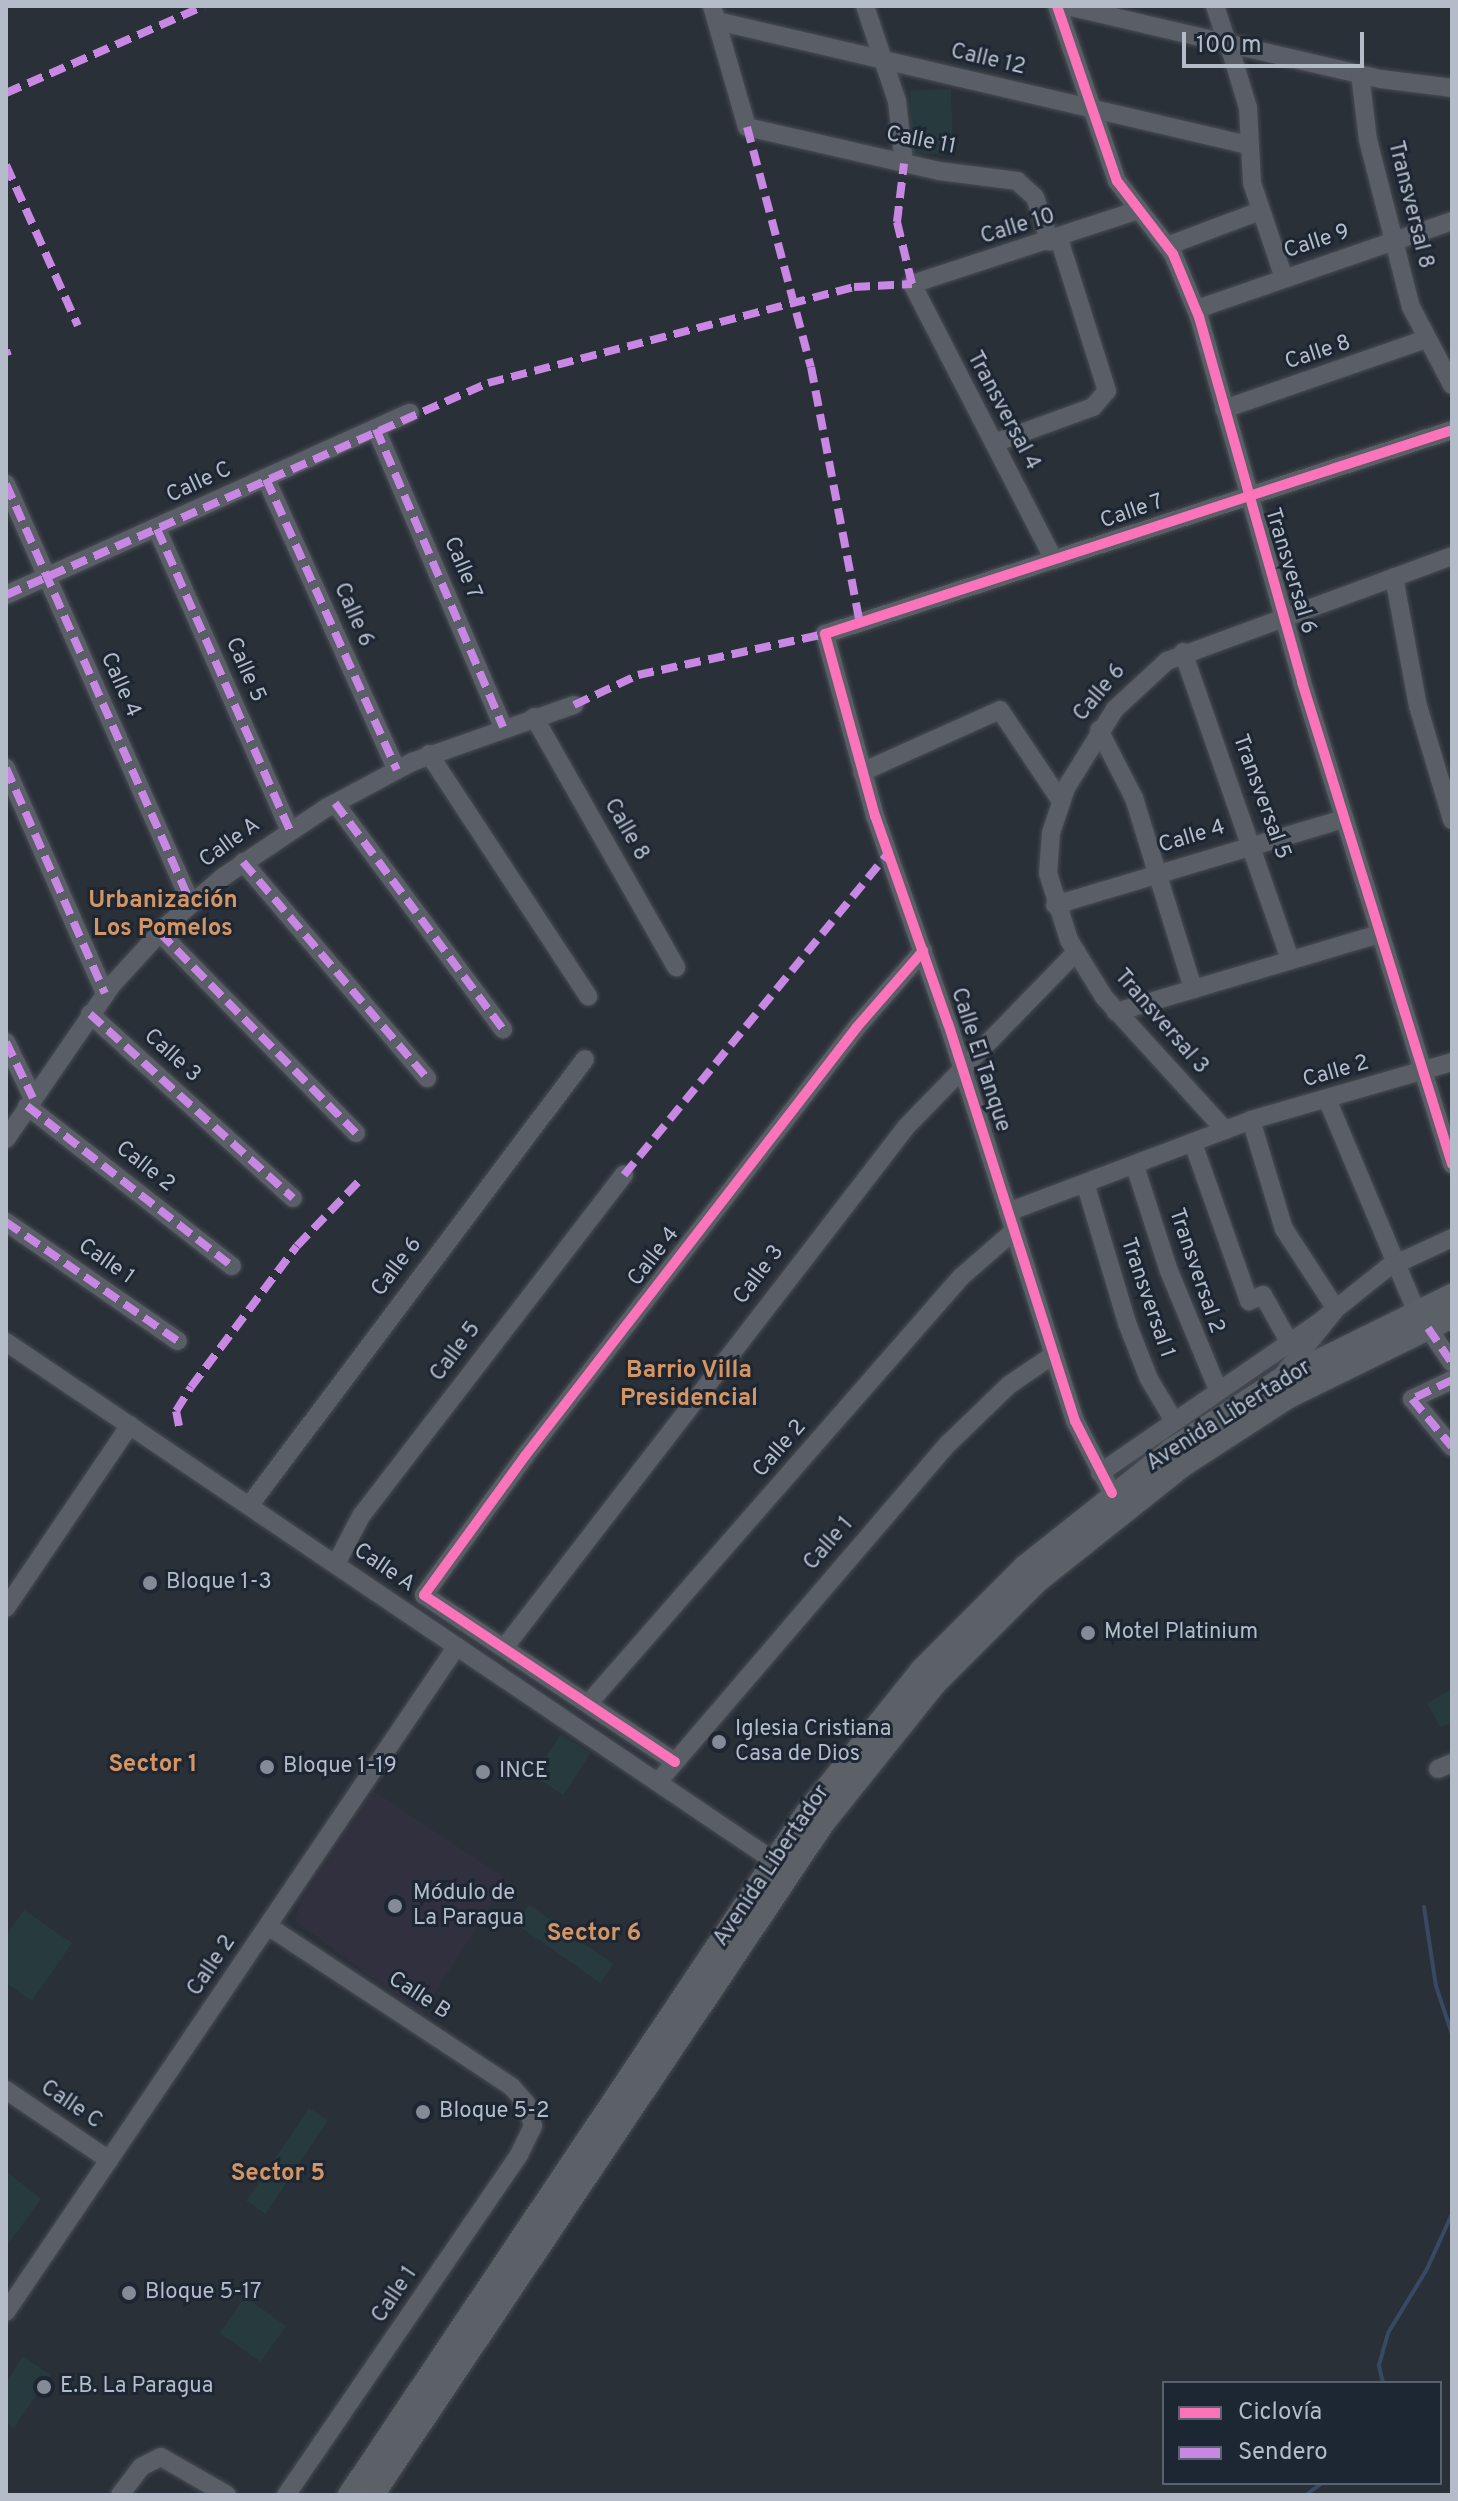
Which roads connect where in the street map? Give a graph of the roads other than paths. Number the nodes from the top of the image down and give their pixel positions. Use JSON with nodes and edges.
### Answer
{"nodes":[{"id":1,"x":865,"y":6,"type":"edge"},
{"id":2,"x":1057,"y":6,"type":"edge"},
{"id":3,"x":1067,"y":6,"type":"edge"},
{"id":4,"x":1215,"y":6,"type":"edge"},
{"id":5,"x":714,"y":14,"type":"edge"},
{"id":6,"x":1229,"y":45,"type":"junction"},
{"id":7,"x":884,"y":59,"type":"junction"},
{"id":8,"x":1360,"y":74,"type":"junction"},
{"id":9,"x":1452,"y":88,"type":"edge"},
{"id":10,"x":1093,"y":109,"type":"junction"},
{"id":11,"x":1248,"y":145,"type":"junction"},
{"id":12,"x":904,"y":163,"type":"junction"},
{"id":13,"x":1136,"y":211,"type":"junction"},
{"id":14,"x":1260,"y":211,"type":"junction"},
{"id":15,"x":1452,"y":221,"type":"edge"},
{"id":16,"x":1054,"y":241,"type":"junction"},
{"id":17,"x":1393,"y":242,"type":"junction"},
{"id":18,"x":1167,"y":246,"type":"junction"},
{"id":19,"x":1284,"y":278,"type":"junction"},
{"id":20,"x":912,"y":284,"type":"joint"},
{"id":21,"x":1197,"y":309,"type":"junction"},
{"id":22,"x":1426,"y":339,"type":"junction"},
{"id":23,"x":1452,"y":385,"type":"edge"},
{"id":24,"x":1224,"y":409,"type":"junction"},
{"id":25,"x":410,"y":413,"type":"dead end"},
{"id":26,"x":376,"y":429,"type":"junction"},
{"id":27,"x":1452,"y":430,"type":"edge"},
{"id":28,"x":994,"y":443,"type":"junction"},
{"id":29,"x":266,"y":479,"type":"junction"},
{"id":30,"x":6,"y":484,"type":"edge"},
{"id":31,"x":1247,"y":495,"type":"junction"},
{"id":32,"x":157,"y":529,"type":"junction"},
{"id":33,"x":1452,"y":556,"type":"edge"},
{"id":34,"x":1054,"y":560,"type":"junction"},
{"id":35,"x":47,"y":577,"type":"junction"},
{"id":36,"x":1394,"y":577,"type":"junction"},
{"id":37,"x":6,"y":595,"type":"edge"},
{"id":38,"x":1283,"y":617,"type":"junction"},
{"id":39,"x":825,"y":634,"type":"joint"},
{"id":40,"x":1183,"y":652,"type":"junction"},
{"id":41,"x":574,"y":705,"type":"dead end"},
{"id":42,"x":534,"y":717,"type":"junction"},
{"id":43,"x":503,"y":727,"type":"junction"},
{"id":44,"x":1099,"y":730,"type":"junction"},
{"id":45,"x":429,"y":754,"type":"junction"},
{"id":46,"x":6,"y":768,"type":"edge"},
{"id":47,"x":397,"y":770,"type":"junction"},
{"id":48,"x":862,"y":772,"type":"junction"},
{"id":49,"x":1446,"y":779,"type":"edge"},
{"id":50,"x":1061,"y":801,"type":"junction"},
{"id":51,"x":335,"y":803,"type":"junction"},
{"id":52,"x":1344,"y":819,"type":"junction"},
{"id":53,"x":1452,"y":820,"type":"edge"},
{"id":54,"x":290,"y":830,"type":"junction"},
{"id":55,"x":1252,"y":844,"type":"junction"},
{"id":56,"x":243,"y":862,"type":"junction"},
{"id":57,"x":1156,"y":874,"type":"junction"},
{"id":58,"x":191,"y":904,"type":"junction"},
{"id":59,"x":1055,"y":905,"type":"junction"},
{"id":60,"x":160,"y":933,"type":"junction"},
{"id":61,"x":1379,"y":934,"type":"junction"},
{"id":62,"x":923,"y":951,"type":"junction"},
{"id":63,"x":1076,"y":952,"type":"junction"},
{"id":64,"x":1290,"y":959,"type":"junction"},
{"id":65,"x":676,"y":967,"type":"dead end"},
{"id":66,"x":1193,"y":989,"type":"junction"},
{"id":67,"x":105,"y":993,"type":"junction"},
{"id":68,"x":588,"y":996,"type":"dead end"},
{"id":69,"x":1116,"y":1012,"type":"junction"},
{"id":70,"x":90,"y":1014,"type":"junction"},
{"id":71,"x":503,"y":1029,"type":"dead end"},
{"id":72,"x":6,"y":1042,"type":"edge"},
{"id":73,"x":585,"y":1059,"type":"dead end"},
{"id":74,"x":1452,"y":1062,"type":"edge"},
{"id":75,"x":962,"y":1067,"type":"junction"},
{"id":76,"x":1422,"y":1072,"type":"junction"},
{"id":77,"x":427,"y":1078,"type":"dead end"},
{"id":78,"x":1327,"y":1099,"type":"junction"},
{"id":79,"x":30,"y":1102,"type":"junction"},
{"id":80,"x":1251,"y":1120,"type":"junction"},
{"id":81,"x":1225,"y":1130,"type":"junction"},
{"id":82,"x":356,"y":1133,"type":"dead end"},
{"id":83,"x":6,"y":1139,"type":"edge"},
{"id":84,"x":1193,"y":1143,"type":"junction"},
{"id":85,"x":1452,"y":1162,"type":"edge"},
{"id":86,"x":1135,"y":1166,"type":"junction"},
{"id":87,"x":624,"y":1175,"type":"dead end"},
{"id":88,"x":1086,"y":1186,"type":"junction"},
{"id":89,"x":293,"y":1198,"type":"dead end"},
{"id":90,"x":1008,"y":1212,"type":"junction"},
{"id":91,"x":6,"y":1222,"type":"edge"},
{"id":92,"x":1014,"y":1231,"type":"junction"},
{"id":93,"x":1452,"y":1238,"type":"edge"},
{"id":94,"x":1394,"y":1264,"type":"junction"},
{"id":95,"x":232,"y":1266,"type":"dead end"},
{"id":96,"x":1452,"y":1295,"type":"edge"},
{"id":97,"x":1336,"y":1309,"type":"junction"},
{"id":98,"x":1452,"y":1317,"type":"edge"},
{"id":99,"x":1422,"y":1319,"type":"junction"},
{"id":100,"x":178,"y":1341,"type":"dead end"},
{"id":101,"x":6,"y":1342,"type":"edge"},
{"id":102,"x":1289,"y":1342,"type":"junction"},
{"id":103,"x":1053,"y":1355,"type":"junction"},
{"id":104,"x":1452,"y":1363,"type":"edge"},
{"id":105,"x":1279,"y":1380,"type":"junction"},
{"id":106,"x":1452,"y":1380,"type":"edge"},
{"id":107,"x":1218,"y":1390,"type":"junction"},
{"id":108,"x":1174,"y":1421,"type":"junction"},
{"id":109,"x":130,"y":1425,"type":"junction"},
{"id":110,"x":1452,"y":1447,"type":"edge"},
{"id":111,"x":1106,"y":1483,"type":"junction"},
{"id":112,"x":249,"y":1506,"type":"junction"},
{"id":113,"x":336,"y":1564,"type":"junction"},
{"id":114,"x":6,"y":1608,"type":"edge"},
{"id":115,"x":461,"y":1619,"type":"junction"},
{"id":116,"x":452,"y":1643,"type":"junction"},
{"id":117,"x":504,"y":1648,"type":"junction"},
{"id":118,"x":536,"y":1669,"type":"junction"},
{"id":119,"x":522,"y":1690,"type":"junction"},
{"id":120,"x":588,"y":1704,"type":"junction"},
{"id":121,"x":675,"y":1762,"type":"junction"},
{"id":122,"x":658,"y":1782,"type":"junction"},
{"id":123,"x":782,"y":1867,"type":"junction"},
{"id":124,"x":268,"y":1926,"type":"junction"},
{"id":125,"x":6,"y":2090,"type":"edge"},
{"id":126,"x":532,"y":2118,"type":"joint"},
{"id":127,"x":109,"y":2160,"type":"junction"},
{"id":128,"x":6,"y":2312,"type":"edge"},
{"id":129,"x":120,"y":2495,"type":"edge"},
{"id":130,"x":227,"y":2495,"type":"edge"},
{"id":131,"x":286,"y":2495,"type":"edge"},
{"id":132,"x":349,"y":2495,"type":"edge"},
{"id":133,"x":373,"y":2495,"type":"edge"}],
"edges":[{"from":1,"to":7,"type":"street"},
{"from":2,"to":10,"type":"street","name":"Transversal 6"},
{"from":3,"to":6,"type":"street"},
{"from":4,"to":6,"type":"street"},
{"from":5,"to":7,"type":"street","name":"Calle 12"},
{"from":5,"to":12,"type":"street","name":"Calle 11"},
{"from":6,"to":8,"type":"street"},
{"from":6,"to":11,"type":"street"},
{"from":7,"to":10,"type":"street","name":"Calle 12"},
{"from":7,"to":12,"type":"street"},
{"from":8,"to":9,"type":"street"},
{"from":8,"to":17,"type":"street","name":"Transversal 8"},
{"from":10,"to":11,"type":"street","name":"Calle 12"},
{"from":10,"to":13,"type":"street","name":"Transversal 6"},
{"from":11,"to":14,"type":"street"},
{"from":12,"to":16,"type":"street","name":"Calle 11"},
{"from":13,"to":16,"type":"street","name":"Calle 10"},
{"from":13,"to":18,"type":"street","name":"Transversal 6"},
{"from":14,"to":18,"type":"street"},
{"from":14,"to":19,"type":"street"},
{"from":15,"to":17,"type":"street","name":"Calle 9"},
{"from":16,"to":20,"type":"street","name":"Calle 10"},
{"from":16,"to":28,"type":"street"},
{"from":17,"to":19,"type":"street","name":"Calle 9"},
{"from":17,"to":22,"type":"street","name":"Transversal 8"},
{"from":18,"to":21,"type":"street","name":"Transversal 6"},
{"from":19,"to":21,"type":"street","name":"Calle 9"},
{"from":20,"to":28,"type":"street","name":"Transversal 4"},
{"from":21,"to":24,"type":"street","name":"Transversal 6"},
{"from":22,"to":23,"type":"street","name":"Transversal 8"},
{"from":22,"to":24,"type":"street","name":"Calle 8"},
{"from":24,"to":31,"type":"street","name":"Transversal 6"},
{"from":25,"to":26,"type":"street","name":"Calle C"},
{"from":26,"to":29,"type":"street","name":"Calle C"},
{"from":26,"to":43,"type":"street","name":"Calle 7"},
{"from":27,"to":31,"type":"street","name":"Calle 7"},
{"from":28,"to":34,"type":"street","name":"Transversal 4"},
{"from":29,"to":32,"type":"street","name":"Calle C"},
{"from":29,"to":47,"type":"street","name":"Calle 6"},
{"from":30,"to":35,"type":"street","name":"Calle 4"},
{"from":31,"to":34,"type":"street","name":"Calle 7"},
{"from":31,"to":38,"type":"street","name":"Transversal 6"},
{"from":32,"to":35,"type":"street","name":"Calle C"},
{"from":32,"to":54,"type":"street","name":"Calle 5"},
{"from":33,"to":36,"type":"street","name":"Calle 6"},
{"from":34,"to":39,"type":"street","name":"Calle 7"},
{"from":35,"to":37,"type":"street","name":"Calle C"},
{"from":35,"to":58,"type":"street","name":"Calle 4"},
{"from":36,"to":38,"type":"street","name":"Calle 6"},
{"from":36,"to":49,"type":"street"},
{"from":38,"to":40,"type":"street","name":"Calle 6"},
{"from":38,"to":52,"type":"street","name":"Transversal 6"},
{"from":39,"to":48,"type":"street","name":"Calle El Tanque"},
{"from":40,"to":44,"type":"street","name":"Calle 6"},
{"from":40,"to":55,"type":"street","name":"Transversal 5"},
{"from":41,"to":42,"type":"street","name":"Calle A"},
{"from":42,"to":43,"type":"street","name":"Calle A"},
{"from":42,"to":65,"type":"street","name":"Calle 8"},
{"from":43,"to":45,"type":"street","name":"Calle A"},
{"from":44,"to":50,"type":"street","name":"Calle 6"},
{"from":44,"to":57,"type":"street"},
{"from":45,"to":47,"type":"street","name":"Calle A"},
{"from":45,"to":68,"type":"street"},
{"from":46,"to":67,"type":"street"},
{"from":47,"to":51,"type":"street","name":"Calle A"},
{"from":48,"to":50,"type":"street"},
{"from":48,"to":62,"type":"street","name":"Calle El Tanque"},
{"from":49,"to":53,"type":"street"},
{"from":50,"to":59,"type":"street","name":"Transversal 3"},
{"from":51,"to":54,"type":"street","name":"Calle A"},
{"from":51,"to":71,"type":"street"},
{"from":52,"to":55,"type":"street","name":"Calle 4"},
{"from":52,"to":61,"type":"street","name":"Transversal 6"},
{"from":54,"to":56,"type":"street","name":"Calle A"},
{"from":55,"to":57,"type":"street","name":"Calle 4"},
{"from":55,"to":64,"type":"street","name":"Transversal 5"},
{"from":56,"to":58,"type":"street","name":"Calle A"},
{"from":56,"to":77,"type":"street"},
{"from":57,"to":59,"type":"street","name":"Calle 4"},
{"from":57,"to":66,"type":"street"},
{"from":58,"to":60,"type":"street","name":"Calle A"},
{"from":59,"to":63,"type":"street","name":"Transversal 3"},
{"from":60,"to":67,"type":"street","name":"Calle A"},
{"from":60,"to":82,"type":"street"},
{"from":61,"to":64,"type":"street"},
{"from":61,"to":76,"type":"street","name":"Transversal 6"},
{"from":62,"to":75,"type":"street","name":"Calle El Tanque"},
{"from":62,"to":115,"type":"street","name":"Calle 4"},
{"from":63,"to":69,"type":"street","name":"Transversal 3"},
{"from":63,"to":75,"type":"street","name":"Calle 3"},
{"from":64,"to":66,"type":"street"},
{"from":66,"to":69,"type":"street"},
{"from":67,"to":70,"type":"street","name":"Calle A"},
{"from":69,"to":81,"type":"street","name":"Transversal 3"},
{"from":70,"to":79,"type":"street","name":"Calle A"},
{"from":70,"to":89,"type":"street","name":"Calle 3"},
{"from":72,"to":79,"type":"street","name":"Calle 2"},
{"from":73,"to":112,"type":"street","name":"Calle 6"},
{"from":74,"to":76,"type":"street","name":"Calle 2"},
{"from":75,"to":90,"type":"street","name":"Calle El Tanque"},
{"from":75,"to":117,"type":"street","name":"Calle 3"},
{"from":76,"to":78,"type":"street","name":"Calle 2"},
{"from":76,"to":85,"type":"street","name":"Transversal 6"},
{"from":78,"to":80,"type":"street","name":"Calle 2"},
{"from":78,"to":94,"type":"street"},
{"from":79,"to":83,"type":"street","name":"Calle A"},
{"from":79,"to":95,"type":"street","name":"Calle 2"},
{"from":80,"to":81,"type":"street","name":"Calle 2"},
{"from":80,"to":97,"type":"street"},
{"from":81,"to":84,"type":"street","name":"Calle 2"},
{"from":84,"to":86,"type":"street","name":"Calle 2"},
{"from":84,"to":102,"type":"street"},
{"from":86,"to":88,"type":"street","name":"Calle 2"},
{"from":86,"to":107,"type":"street","name":"Transversal 2"},
{"from":87,"to":113,"type":"street","name":"Calle 5"},
{"from":88,"to":90,"type":"street","name":"Calle 2"},
{"from":88,"to":108,"type":"street","name":"Transversal 1"},
{"from":90,"to":92,"type":"street","name":"Calle El Tanque"},
{"from":91,"to":100,"type":"street","name":"Calle 1"},
{"from":92,"to":103,"type":"street","name":"Calle El Tanque"},
{"from":92,"to":120,"type":"street","name":"Calle 2"},
{"from":93,"to":94,"type":"street","name":"Avenida Libertador"},
{"from":94,"to":97,"type":"street","name":"Avenida Libertador"},
{"from":94,"to":99,"type":"street"},
{"from":96,"to":99,"type":"main road","name":"Avenida Libertador"},
{"from":97,"to":102,"type":"street","name":"Avenida Libertador"},
{"from":97,"to":105,"type":"street"},
{"from":98,"to":99,"type":"main road","name":"Avenida Libertador"},
{"from":99,"to":104,"type":"street"},
{"from":99,"to":105,"type":"main road","name":"Avenida Libertador"},
{"from":99,"to":123,"type":"main road","name":"Avenida Libertador"},
{"from":101,"to":109,"type":"street","name":"Calle A"},
{"from":102,"to":107,"type":"street","name":"Avenida Libertador"},
{"from":103,"to":111,"type":"street","name":"Calle El Tanque"},
{"from":103,"to":121,"type":"street","name":"Calle 1"},
{"from":105,"to":111,"type":"main road","name":"Avenida Libertador"},
{"from":106,"to":110,"type":"street"},
{"from":107,"to":108,"type":"street","name":"Avenida Libertador"},
{"from":108,"to":111,"type":"street","name":"Avenida Libertador"},
{"from":109,"to":112,"type":"street","name":"Calle A"},
{"from":109,"to":114,"type":"street"},
{"from":111,"to":123,"type":"main road","name":"Avenida Libertador"},
{"from":112,"to":113,"type":"street","name":"Calle A"},
{"from":113,"to":116,"type":"street","name":"Calle A"},
{"from":115,"to":116,"type":"street","name":"Calle 2"},
{"from":115,"to":117,"type":"street"},
{"from":116,"to":119,"type":"street","name":"Calle A"},
{"from":116,"to":124,"type":"street","name":"Calle 2"},
{"from":117,"to":118,"type":"street"},
{"from":118,"to":119,"type":"street"},
{"from":118,"to":120,"type":"street"},
{"from":119,"to":122,"type":"street","name":"Calle A"},
{"from":120,"to":121,"type":"street"},
{"from":121,"to":122,"type":"street","name":"Calle 1"},
{"from":122,"to":123,"type":"street","name":"Calle A"},
{"from":123,"to":132,"type":"main road","name":"Avenida Libertador"},
{"from":123,"to":133,"type":"main road","name":"Avenida Libertador"},
{"from":124,"to":126,"type":"street","name":"Calle B"},
{"from":124,"to":127,"type":"street","name":"Calle 2"},
{"from":125,"to":127,"type":"street","name":"Calle C"},
{"from":126,"to":131,"type":"street","name":"Calle 1"},
{"from":127,"to":128,"type":"street","name":"Calle 2"},
{"from":129,"to":130,"type":"street"}]}
